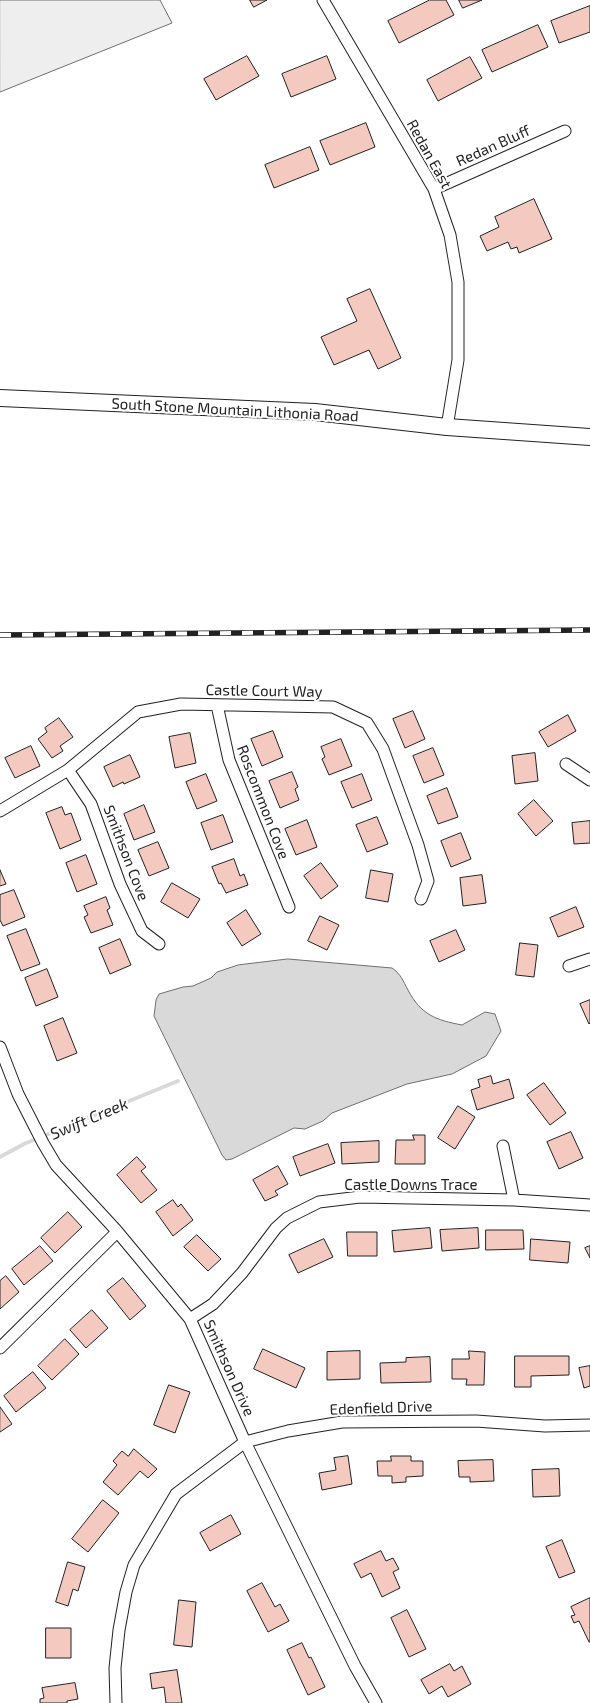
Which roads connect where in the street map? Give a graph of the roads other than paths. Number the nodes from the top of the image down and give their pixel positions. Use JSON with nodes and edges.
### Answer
{"nodes":[{"id":1,"x":323,"y":0,"type":"edge"},
{"id":2,"x":565,"y":131,"type":"dead end"},
{"id":3,"x":434,"y":189,"type":"junction"},
{"id":4,"x":0,"y":398,"type":"edge"},
{"id":5,"x":447,"y":428,"type":"junction"},
{"id":6,"x":590,"y":437,"type":"edge"},
{"id":7,"x":217,"y":704,"type":"junction"},
{"id":8,"x":566,"y":764,"type":"dead end"},
{"id":9,"x":68,"y":770,"type":"junction"},
{"id":10,"x":590,"y":780,"type":"edge"},
{"id":11,"x":0,"y":811,"type":"edge"},
{"id":12,"x":421,"y":899,"type":"dead end"},
{"id":13,"x":289,"y":907,"type":"dead end"},
{"id":14,"x":158,"y":944,"type":"dead end"},
{"id":15,"x":590,"y":959,"type":"edge"},
{"id":16,"x":570,"y":966,"type":"dead end"},
{"id":17,"x":0,"y":1046,"type":"edge"},
{"id":18,"x":503,"y":1146,"type":"dead end"},
{"id":19,"x":514,"y":1200,"type":"junction"},
{"id":20,"x":590,"y":1205,"type":"edge"},
{"id":21,"x":116,"y":1230,"type":"junction"},
{"id":22,"x":190,"y":1319,"type":"junction"},
{"id":23,"x":0,"y":1348,"type":"edge"},
{"id":24,"x":590,"y":1425,"type":"edge"},
{"id":25,"x":245,"y":1442,"type":"junction"},
{"id":26,"x":116,"y":1703,"type":"edge"},
{"id":27,"x":376,"y":1703,"type":"edge"}],
"edges":[{"from":1,"to":3,"type":"street","name":"Redan East"},
{"from":2,"to":3,"type":"street","name":"Redan Bluff"},
{"from":3,"to":5,"type":"street","name":"Redan East"},
{"from":4,"to":5,"type":"main road","name":"South Stone Mountain Lithonia Road"},
{"from":5,"to":6,"type":"main road","name":"South Stone Mountain Lithonia Road"},
{"from":7,"to":9,"type":"street","name":"Castle Court Way"},
{"from":7,"to":12,"type":"street","name":"Castle Court Way"},
{"from":7,"to":13,"type":"street","name":"Roscommon Cove"},
{"from":8,"to":10,"type":"street"},
{"from":9,"to":11,"type":"street","name":"Castle Court Way"},
{"from":9,"to":14,"type":"street","name":"Smithson Cove"},
{"from":15,"to":16,"type":"street"},
{"from":17,"to":21,"type":"street","name":"Smithson Drive"},
{"from":18,"to":19,"type":"street"},
{"from":19,"to":20,"type":"street","name":"Castle Downs Trace"},
{"from":19,"to":22,"type":"street","name":"Castle Downs Trace"},
{"from":21,"to":22,"type":"street","name":"Smithson Drive"},
{"from":21,"to":23,"type":"street"},
{"from":22,"to":25,"type":"street","name":"Smithson Drive"},
{"from":24,"to":25,"type":"street","name":"Edenfield Drive"},
{"from":25,"to":26,"type":"street","name":"Edenfield Drive"},
{"from":25,"to":27,"type":"street","name":"Smithson Drive"}]}
